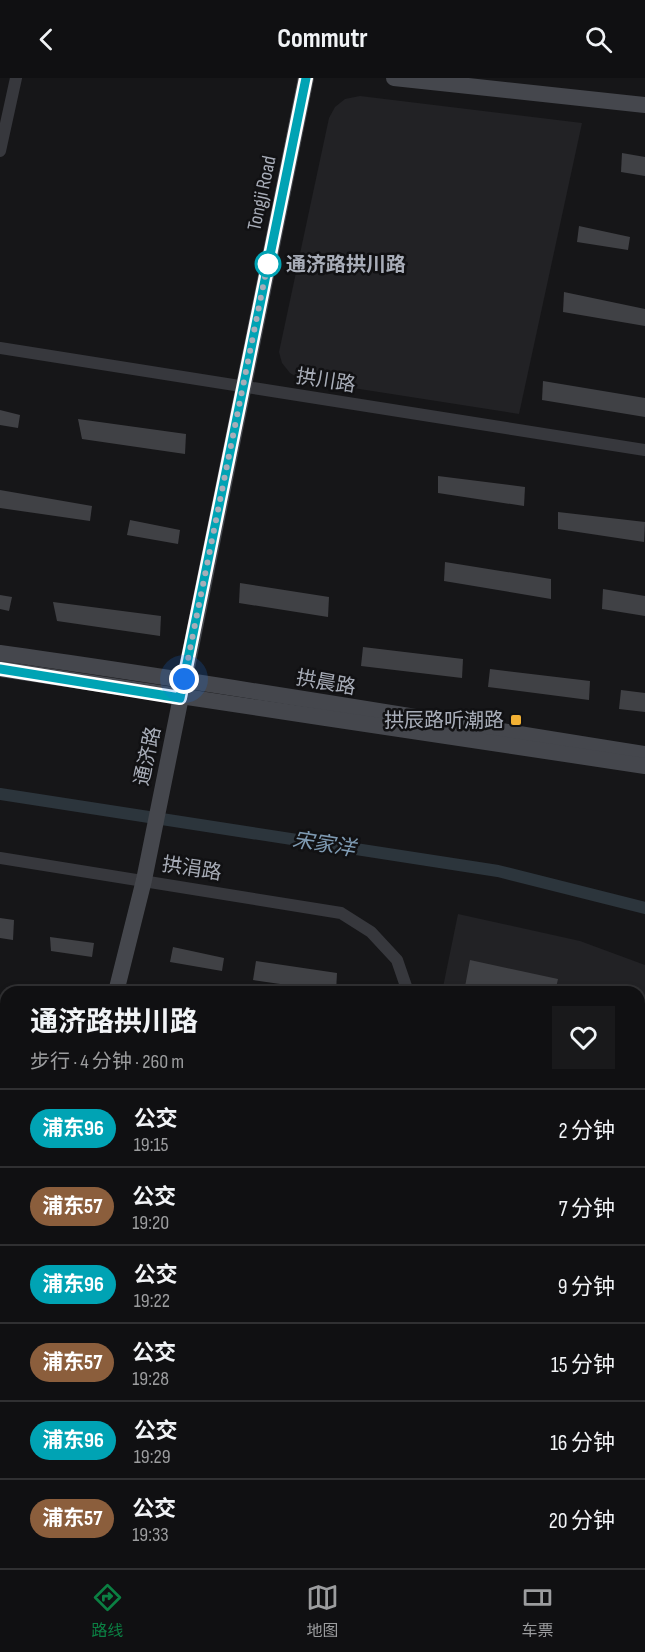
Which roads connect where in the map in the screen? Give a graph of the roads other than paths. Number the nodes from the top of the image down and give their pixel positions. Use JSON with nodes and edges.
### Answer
{"nodes":[{"id":1,"x":16,"y":78,"type":"edge"},
{"id":2,"x":306,"y":78,"type":"edge"},
{"id":3,"x":394,"y":78,"type":"edge"},
{"id":4,"x":645,"y":105,"type":"edge"},
{"id":5,"x":0,"y":151,"type":"edge"},
{"id":6,"x":0,"y":348,"type":"edge"},
{"id":7,"x":243,"y":386,"type":"junction"},
{"id":8,"x":645,"y":450,"type":"edge"},
{"id":9,"x":0,"y":653,"type":"edge"},
{"id":10,"x":0,"y":669,"type":"edge"},
{"id":11,"x":184,"y":679,"type":"junction"},
{"id":12,"x":180,"y":698,"type":"junction"},
{"id":13,"x":645,"y":754,"type":"edge"},
{"id":14,"x":645,"y":766,"type":"edge"},
{"id":15,"x":0,"y":858,"type":"edge"},
{"id":16,"x":144,"y":880,"type":"junction"},
{"id":17,"x":118,"y":986,"type":"edge"},
{"id":18,"x":406,"y":986,"type":"edge"}],
"edges":[{"from":1,"to":5,"type":"street"},
{"from":2,"to":7,"type":"street","name":"Tongji Road"},
{"from":3,"to":4,"type":"street"},
{"from":6,"to":7,"type":"street","name":"拱川路"},
{"from":7,"to":8,"type":"street","name":"拱川路"},
{"from":7,"to":11,"type":"street","name":"通济路"},
{"from":9,"to":11,"type":"street","name":"拱晨路"},
{"from":10,"to":12,"type":"street","name":"拱晨路"},
{"from":11,"to":12,"type":"street","name":"通济路"},
{"from":11,"to":13,"type":"street","name":"拱晨路"},
{"from":12,"to":14,"type":"street","name":"拱晨路"},
{"from":12,"to":16,"type":"street","name":"通济路"},
{"from":15,"to":16,"type":"street","name":"拱涓路"},
{"from":16,"to":17,"type":"street","name":"通济路"},
{"from":16,"to":18,"type":"street","name":"拱涓路"}]}
